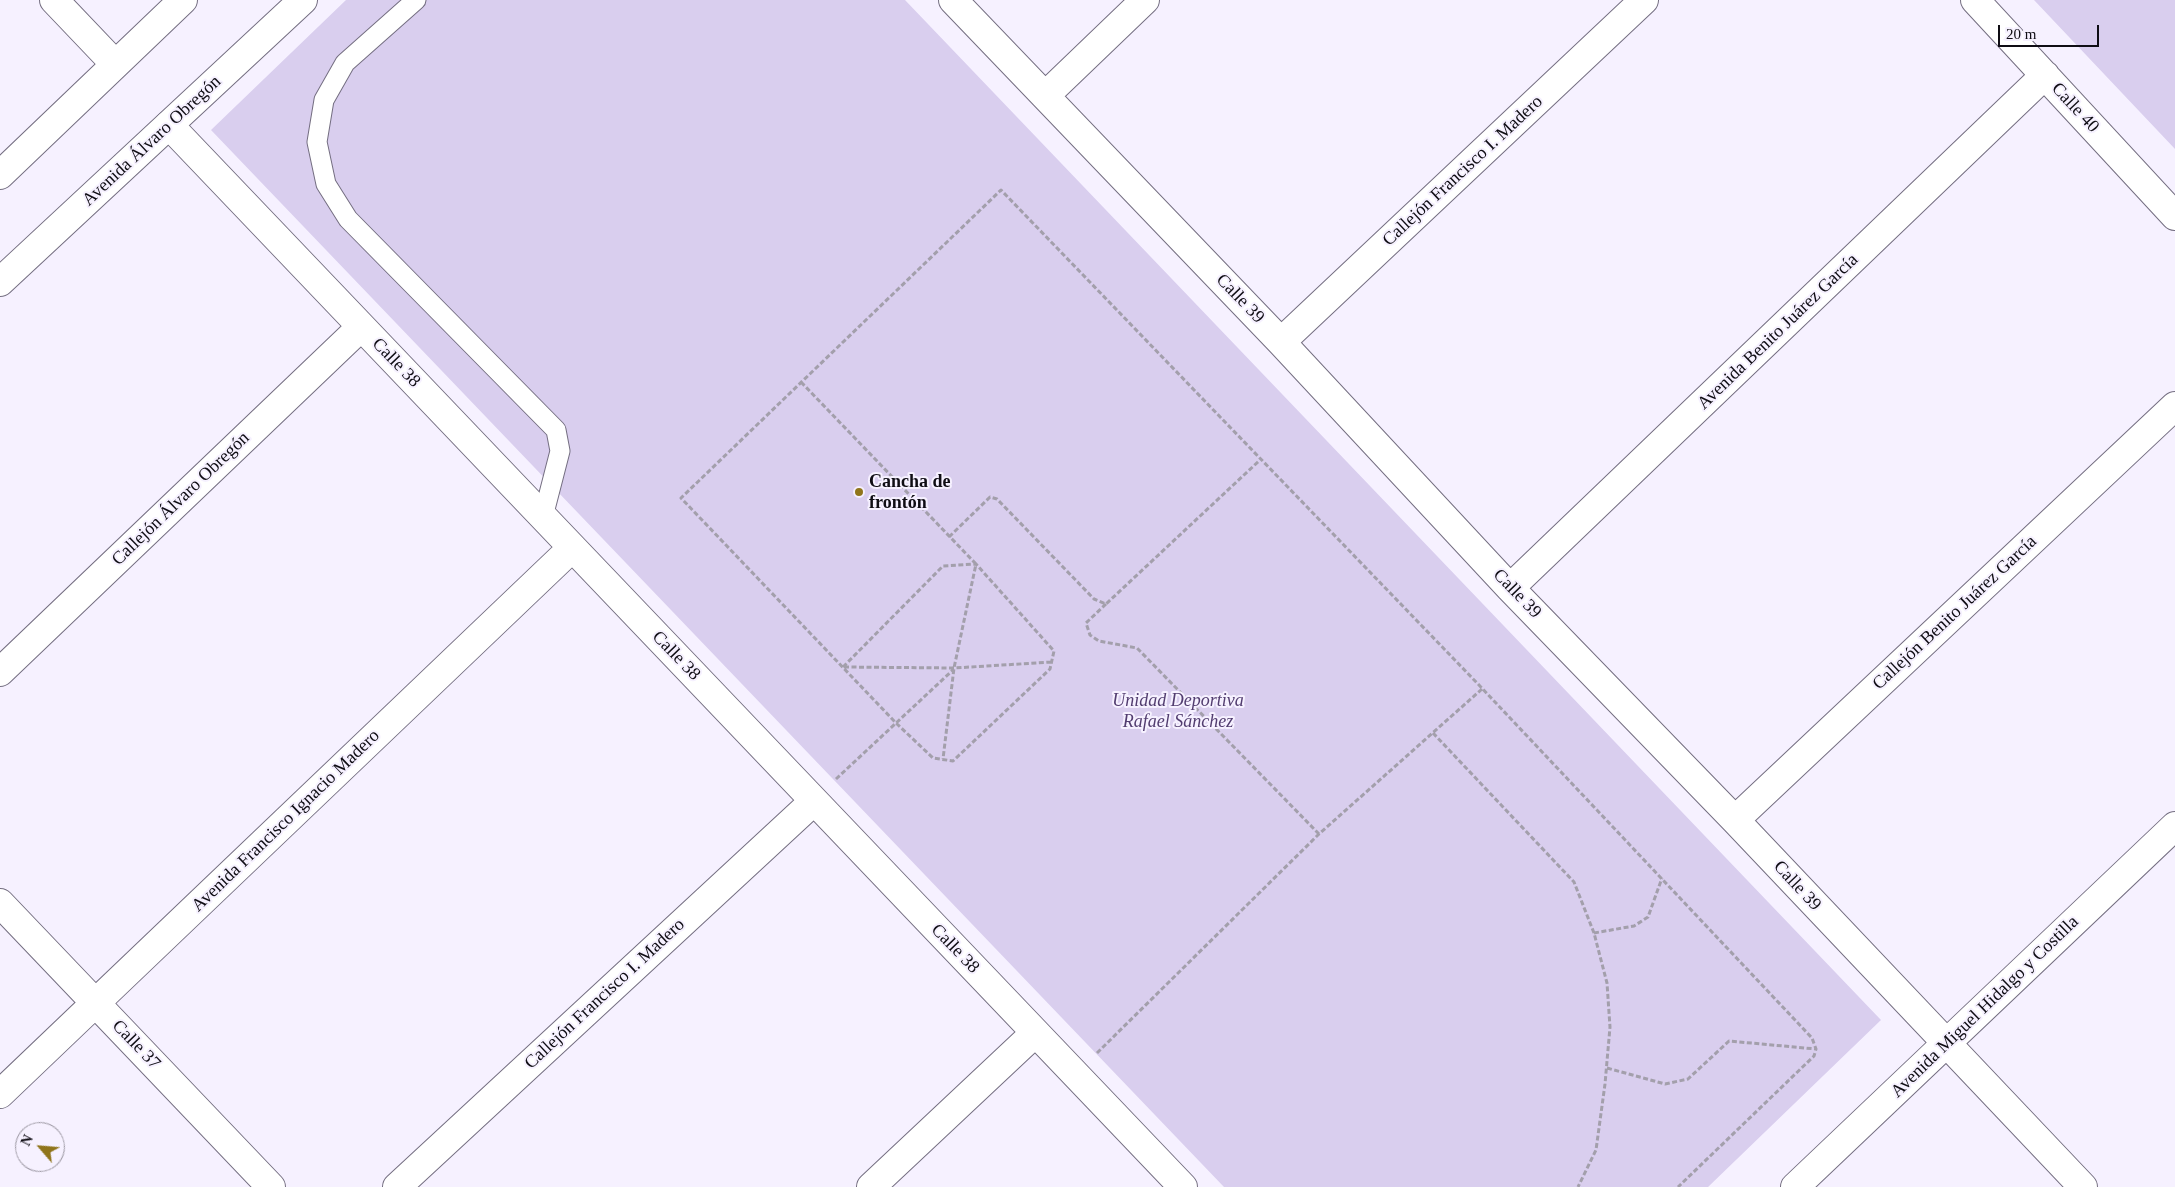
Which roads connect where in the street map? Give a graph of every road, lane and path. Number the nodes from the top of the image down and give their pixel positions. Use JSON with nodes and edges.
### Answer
{"nodes":[{"id":1,"x":54,"y":0,"type":"edge"},
{"id":2,"x":183,"y":0,"type":"edge"},
{"id":3,"x":303,"y":0,"type":"edge"},
{"id":4,"x":416,"y":0,"type":"edge"},
{"id":5,"x":953,"y":0,"type":"edge"},
{"id":6,"x":1145,"y":0,"type":"edge"},
{"id":7,"x":1644,"y":0,"type":"edge"},
{"id":8,"x":1975,"y":0,"type":"edge"},
{"id":9,"x":115,"y":64,"type":"junction"},
{"id":10,"x":2045,"y":75,"type":"junction"},
{"id":11,"x":1046,"y":95,"type":"junction"},
{"id":12,"x":168,"y":125,"type":"junction"},
{"id":13,"x":0,"y":175,"type":"edge"},
{"id":14,"x":2175,"y":216,"type":"edge"},
{"id":15,"x":0,"y":282,"type":"edge"},
{"id":16,"x":361,"y":327,"type":"junction"},
{"id":17,"x":1282,"y":342,"type":"junction"},
{"id":18,"x":802,"y":382,"type":"junction"},
{"id":19,"x":2175,"y":406,"type":"edge"},
{"id":20,"x":1260,"y":460,"type":"junction"},
{"id":21,"x":543,"y":517,"type":"junction"},
{"id":22,"x":949,"y":537,"type":"junction"},
{"id":23,"x":572,"y":548,"type":"junction"},
{"id":24,"x":976,"y":564,"type":"junction"},
{"id":25,"x":1510,"y":588,"type":"junction"},
{"id":26,"x":1106,"y":604,"type":"junction"},
{"id":27,"x":1052,"y":662,"type":"junction"},
{"id":28,"x":844,"y":667,"type":"junction"},
{"id":29,"x":954,"y":668,"type":"junction"},
{"id":30,"x":0,"y":672,"type":"edge"},
{"id":31,"x":1482,"y":689,"type":"junction"},
{"id":32,"x":896,"y":723,"type":"junction"},
{"id":33,"x":1433,"y":733,"type":"junction"},
{"id":34,"x":943,"y":759,"type":"junction"},
{"id":35,"x":853,"y":762,"type":"dead end"},
{"id":36,"x":814,"y":801,"type":"junction"},
{"id":37,"x":1735,"y":820,"type":"junction"},
{"id":38,"x":2175,"y":826,"type":"edge"},
{"id":39,"x":1319,"y":834,"type":"junction"},
{"id":40,"x":1662,"y":878,"type":"junction"},
{"id":41,"x":0,"y":903,"type":"edge"},
{"id":42,"x":1594,"y":934,"type":"junction"},
{"id":43,"x":95,"y":1002,"type":"junction"},
{"id":44,"x":1035,"y":1032,"type":"junction"},
{"id":45,"x":1946,"y":1044,"type":"junction"},
{"id":46,"x":1816,"y":1048,"type":"junction"},
{"id":47,"x":1093,"y":1057,"type":"dead end"},
{"id":48,"x":1607,"y":1068,"type":"junction"},
{"id":49,"x":0,"y":1094,"type":"edge"},
{"id":50,"x":271,"y":1187,"type":"edge"},
{"id":51,"x":397,"y":1187,"type":"edge"},
{"id":52,"x":871,"y":1187,"type":"edge"},
{"id":53,"x":1183,"y":1187,"type":"edge"},
{"id":54,"x":1578,"y":1187,"type":"edge"},
{"id":55,"x":1678,"y":1187,"type":"edge"},
{"id":56,"x":1795,"y":1187,"type":"edge"},
{"id":57,"x":2082,"y":1187,"type":"edge"}],
"edges":[{"from":1,"to":9,"type":"main road"},
{"from":2,"to":9,"type":"main road"},
{"from":3,"to":12,"type":"main road","name":"Avenida Álvaro Obregón"},
{"from":4,"to":21,"type":"lane"},
{"from":5,"to":11,"type":"main road","name":"Calle 39"},
{"from":6,"to":11,"type":"main road"},
{"from":7,"to":17,"type":"main road","name":"Callejón Francisco I. Madero"},
{"from":8,"to":10,"type":"main road","name":"Calle 40"},
{"from":9,"to":13,"type":"main road"},
{"from":10,"to":14,"type":"main road","name":"Calle 40"},
{"from":10,"to":25,"type":"main road","name":"Avenida Benito Juárez García"},
{"from":11,"to":17,"type":"main road","name":"Calle 39"},
{"from":12,"to":15,"type":"main road","name":"Avenida Álvaro Obregón"},
{"from":12,"to":16,"type":"main road","name":"Calle 38"},
{"from":16,"to":21,"type":"main road","name":"Calle 38"},
{"from":16,"to":30,"type":"main road","name":"Callejón Álvaro Obregón"},
{"from":17,"to":25,"type":"main road","name":"Calle 39"},
{"from":18,"to":20,"type":"path"},
{"from":18,"to":22,"type":"path"},
{"from":18,"to":28,"type":"path"},
{"from":19,"to":37,"type":"main road","name":"Callejón Benito Juárez García"},
{"from":20,"to":26,"type":"path"},
{"from":20,"to":31,"type":"path"},
{"from":21,"to":23,"type":"main road","name":"Calle 38"},
{"from":22,"to":24,"type":"path"},
{"from":22,"to":26,"type":"path"},
{"from":23,"to":36,"type":"main road","name":"Calle 38"},
{"from":23,"to":43,"type":"main road","name":"Avenida Francisco Ignacio Madero"},
{"from":24,"to":27,"type":"path"},
{"from":24,"to":28,"type":"path"},
{"from":24,"to":29,"type":"path"},
{"from":25,"to":37,"type":"main road","name":"Calle 39"},
{"from":26,"to":39,"type":"path"},
{"from":27,"to":29,"type":"path"},
{"from":27,"to":34,"type":"path"},
{"from":28,"to":29,"type":"path"},
{"from":28,"to":32,"type":"path"},
{"from":29,"to":32,"type":"path"},
{"from":29,"to":34,"type":"path"},
{"from":31,"to":33,"type":"path"},
{"from":31,"to":40,"type":"path"},
{"from":32,"to":34,"type":"path"},
{"from":32,"to":35,"type":"path"},
{"from":33,"to":39,"type":"path"},
{"from":33,"to":42,"type":"path"},
{"from":36,"to":44,"type":"main road","name":"Calle 38"},
{"from":36,"to":51,"type":"main road","name":"Callejón Francisco I. Madero"},
{"from":37,"to":45,"type":"main road","name":"Calle 39"},
{"from":38,"to":45,"type":"main road","name":"Avenida Miguel Hidalgo y Costilla"},
{"from":39,"to":47,"type":"path"},
{"from":40,"to":42,"type":"path"},
{"from":40,"to":46,"type":"path"},
{"from":41,"to":43,"type":"main road","name":"Calle 37"},
{"from":42,"to":48,"type":"path"},
{"from":43,"to":49,"type":"main road","name":"Avenida Francisco Ignacio Madero"},
{"from":43,"to":50,"type":"main road","name":"Calle 37"},
{"from":44,"to":52,"type":"main road"},
{"from":44,"to":53,"type":"main road","name":"Calle 38"},
{"from":45,"to":56,"type":"main road","name":"Avenida Miguel Hidalgo y Costilla"},
{"from":45,"to":57,"type":"main road","name":"Calle 39"},
{"from":46,"to":48,"type":"path"},
{"from":46,"to":55,"type":"path"},
{"from":48,"to":54,"type":"path"}]}
